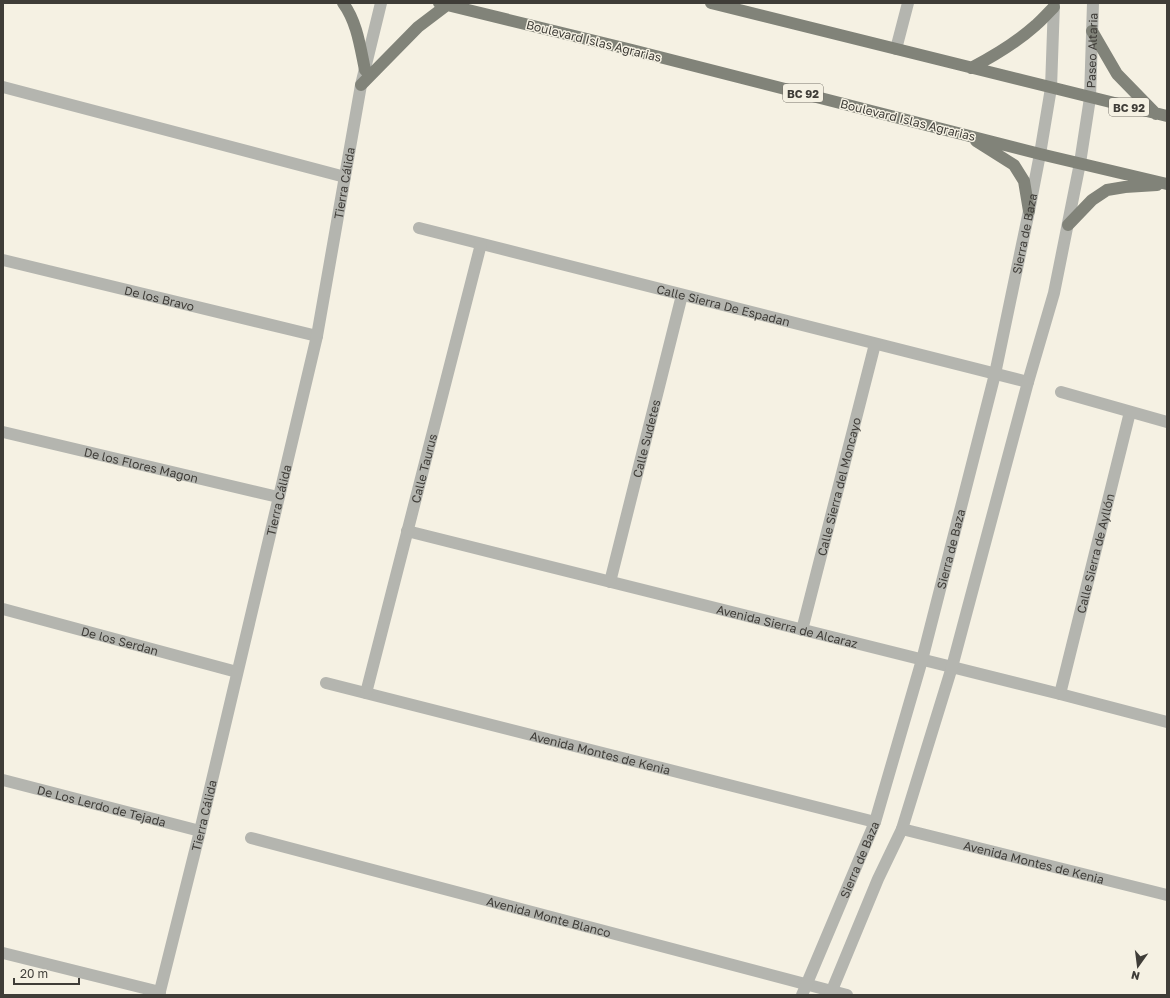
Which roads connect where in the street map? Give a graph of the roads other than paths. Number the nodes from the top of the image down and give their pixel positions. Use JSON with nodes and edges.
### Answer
{"nodes":[{"id":1,"x":343,"y":3,"type":"edge"},
{"id":2,"x":381,"y":3,"type":"edge"},
{"id":3,"x":711,"y":3,"type":"edge"},
{"id":4,"x":908,"y":3,"type":"edge"},
{"id":5,"x":1093,"y":3,"type":"edge"},
{"id":6,"x":443,"y":4,"type":"edge"},
{"id":7,"x":1054,"y":5,"type":"edge"},
{"id":8,"x":1092,"y":31,"type":"junction"},
{"id":9,"x":896,"y":49,"type":"junction"},
{"id":10,"x":971,"y":68,"type":"junction"},
{"id":11,"x":366,"y":70,"type":"junction"},
{"id":12,"x":361,"y":85,"type":"junction"},
{"id":13,"x":3,"y":87,"type":"edge"},
{"id":14,"x":1051,"y":88,"type":"junction"},
{"id":15,"x":1090,"y":98,"type":"junction"},
{"id":16,"x":1162,"y":115,"type":"edge"},
{"id":17,"x":965,"y":134,"type":"junction"},
{"id":18,"x":1040,"y":154,"type":"junction"},
{"id":19,"x":1080,"y":163,"type":"junction"},
{"id":20,"x":345,"y":177,"type":"junction"},
{"id":21,"x":1167,"y":184,"type":"edge"},
{"id":22,"x":1029,"y":211,"type":"junction"},
{"id":23,"x":1068,"y":225,"type":"junction"},
{"id":24,"x":419,"y":228,"type":"dead end"},
{"id":25,"x":480,"y":244,"type":"junction"},
{"id":26,"x":3,"y":260,"type":"edge"},
{"id":27,"x":682,"y":295,"type":"junction"},
{"id":28,"x":317,"y":336,"type":"junction"},
{"id":29,"x":875,"y":344,"type":"junction"},
{"id":30,"x":995,"y":374,"type":"junction"},
{"id":31,"x":1028,"y":382,"type":"junction"},
{"id":32,"x":1061,"y":392,"type":"dead end"},
{"id":33,"x":1130,"y":412,"type":"junction"},
{"id":34,"x":1167,"y":422,"type":"edge"},
{"id":35,"x":3,"y":432,"type":"edge"},
{"id":36,"x":278,"y":498,"type":"junction"},
{"id":37,"x":407,"y":531,"type":"junction"},
{"id":38,"x":610,"y":582,"type":"junction"},
{"id":39,"x":3,"y":609,"type":"edge"},
{"id":40,"x":802,"y":630,"type":"junction"},
{"id":41,"x":922,"y":660,"type":"junction"},
{"id":42,"x":952,"y":667,"type":"junction"},
{"id":43,"x":237,"y":672,"type":"junction"},
{"id":44,"x":326,"y":683,"type":"dead end"},
{"id":45,"x":366,"y":693,"type":"junction"},
{"id":46,"x":1060,"y":694,"type":"junction"},
{"id":47,"x":1167,"y":722,"type":"edge"},
{"id":48,"x":3,"y":780,"type":"edge"},
{"id":49,"x":875,"y":822,"type":"junction"},
{"id":50,"x":902,"y":829,"type":"junction"},
{"id":51,"x":200,"y":831,"type":"junction"},
{"id":52,"x":250,"y":838,"type":"dead end"},
{"id":53,"x":1167,"y":895,"type":"edge"},
{"id":54,"x":3,"y":953,"type":"edge"},
{"id":55,"x":804,"y":990,"type":"edge"},
{"id":56,"x":831,"y":993,"type":"edge"},
{"id":57,"x":160,"y":994,"type":"edge"},
{"id":58,"x":847,"y":995,"type":"edge"}],
"edges":[{"from":1,"to":11,"type":"main road"},
{"from":2,"to":11,"type":"street","name":"Tierra Cálida"},
{"from":3,"to":9,"type":"main road","number":"BC 92"},
{"from":4,"to":9,"type":"street"},
{"from":5,"to":8,"type":"street","name":"Paseo Altaria"},
{"from":6,"to":12,"type":"main road"},
{"from":6,"to":17,"type":"main road","name":"Boulevard Islas Agrarias","number":"BC 92"},
{"from":7,"to":10,"type":"main road"},
{"from":7,"to":14,"type":"street"},
{"from":8,"to":15,"type":"street","name":"Paseo Altaria"},
{"from":8,"to":16,"type":"main road"},
{"from":9,"to":10,"type":"main road","number":"BC 92"},
{"from":10,"to":14,"type":"main road","number":"BC 92"},
{"from":11,"to":12,"type":"street","name":"Tierra Cálida"},
{"from":12,"to":20,"type":"street","name":"Tierra Cálida"},
{"from":13,"to":20,"type":"street"},
{"from":14,"to":15,"type":"main road","number":"BC 92"},
{"from":14,"to":18,"type":"street","name":"Sierra de Baza"},
{"from":15,"to":16,"type":"main road","number":"BC 92"},
{"from":15,"to":19,"type":"street","name":"Sierra de Baza"},
{"from":17,"to":18,"type":"main road","name":"Boulevard Islas Agrarias","number":"BC 92"},
{"from":17,"to":22,"type":"main road"},
{"from":18,"to":19,"type":"main road","name":"Boulevard Islas Agrarias","number":"BC 92"},
{"from":18,"to":22,"type":"street","name":"Sierra de Baza"},
{"from":19,"to":21,"type":"main road","name":"Boulevard Islas Agrarias","number":"BC 92"},
{"from":19,"to":23,"type":"street","name":"Sierra de Baza"},
{"from":20,"to":28,"type":"street","name":"Tierra Cálida"},
{"from":21,"to":23,"type":"main road"},
{"from":22,"to":30,"type":"street","name":"Sierra de Baza"},
{"from":23,"to":31,"type":"street","name":"Sierra de Baza"},
{"from":24,"to":25,"type":"street","name":"Calle Sierra De Espadan"},
{"from":25,"to":27,"type":"street","name":"Calle Sierra De Espadan"},
{"from":25,"to":37,"type":"street","name":"Calle Taurus"},
{"from":26,"to":28,"type":"street","name":"De los Bravo"},
{"from":27,"to":29,"type":"street","name":"Calle Sierra De Espadan"},
{"from":27,"to":38,"type":"street","name":"Calle Sudetes"},
{"from":28,"to":36,"type":"street","name":"Tierra Cálida"},
{"from":29,"to":30,"type":"street","name":"Calle Sierra De Espadan"},
{"from":29,"to":40,"type":"street","name":"Calle Sierra del Moncayo"},
{"from":30,"to":31,"type":"street","name":"Calle Sierra De Espadan"},
{"from":30,"to":41,"type":"street","name":"Sierra de Baza"},
{"from":31,"to":42,"type":"street","name":"Sierra de Baza"},
{"from":32,"to":33,"type":"street"},
{"from":33,"to":34,"type":"street"},
{"from":33,"to":46,"type":"street","name":"Calle Sierra de Ayllón"},
{"from":35,"to":36,"type":"street","name":"De los Flores Magon"},
{"from":36,"to":43,"type":"street","name":"Tierra Cálida"},
{"from":37,"to":38,"type":"street","name":"Avenida Sierra de Alcaraz"},
{"from":37,"to":45,"type":"street","name":"Calle Taurus"},
{"from":38,"to":40,"type":"street","name":"Avenida Sierra de Alcaraz"},
{"from":39,"to":43,"type":"street","name":"De los Serdan"},
{"from":40,"to":41,"type":"street","name":"Avenida Sierra de Alcaraz"},
{"from":41,"to":42,"type":"street","name":"Avenida Sierra de Alcaraz"},
{"from":41,"to":49,"type":"street","name":"Sierra de Baza"},
{"from":42,"to":46,"type":"street","name":"Avenida Sierra de Alcaraz"},
{"from":42,"to":50,"type":"street","name":"Sierra de Baza"},
{"from":43,"to":51,"type":"street","name":"Tierra Cálida"},
{"from":44,"to":45,"type":"street","name":"Avenida Montes de Kenia"},
{"from":45,"to":49,"type":"street","name":"Avenida Montes de Kenia"},
{"from":46,"to":47,"type":"street","name":"Avenida Sierra de Alcaraz"},
{"from":48,"to":51,"type":"street","name":"De Los Lerdo de Tejada"},
{"from":49,"to":55,"type":"street","name":"Sierra de Baza"},
{"from":50,"to":53,"type":"street","name":"Avenida Montes de Kenia"},
{"from":50,"to":56,"type":"street","name":"Sierra de Baza"},
{"from":51,"to":57,"type":"street","name":"Tierra Cálida"},
{"from":52,"to":55,"type":"street","name":"Avenida Monte Blanco"},
{"from":54,"to":57,"type":"street"},
{"from":55,"to":56,"type":"street","name":"Avenida Monte Blanco"},
{"from":56,"to":58,"type":"street","name":"Avenida Monte Blanco"}]}
